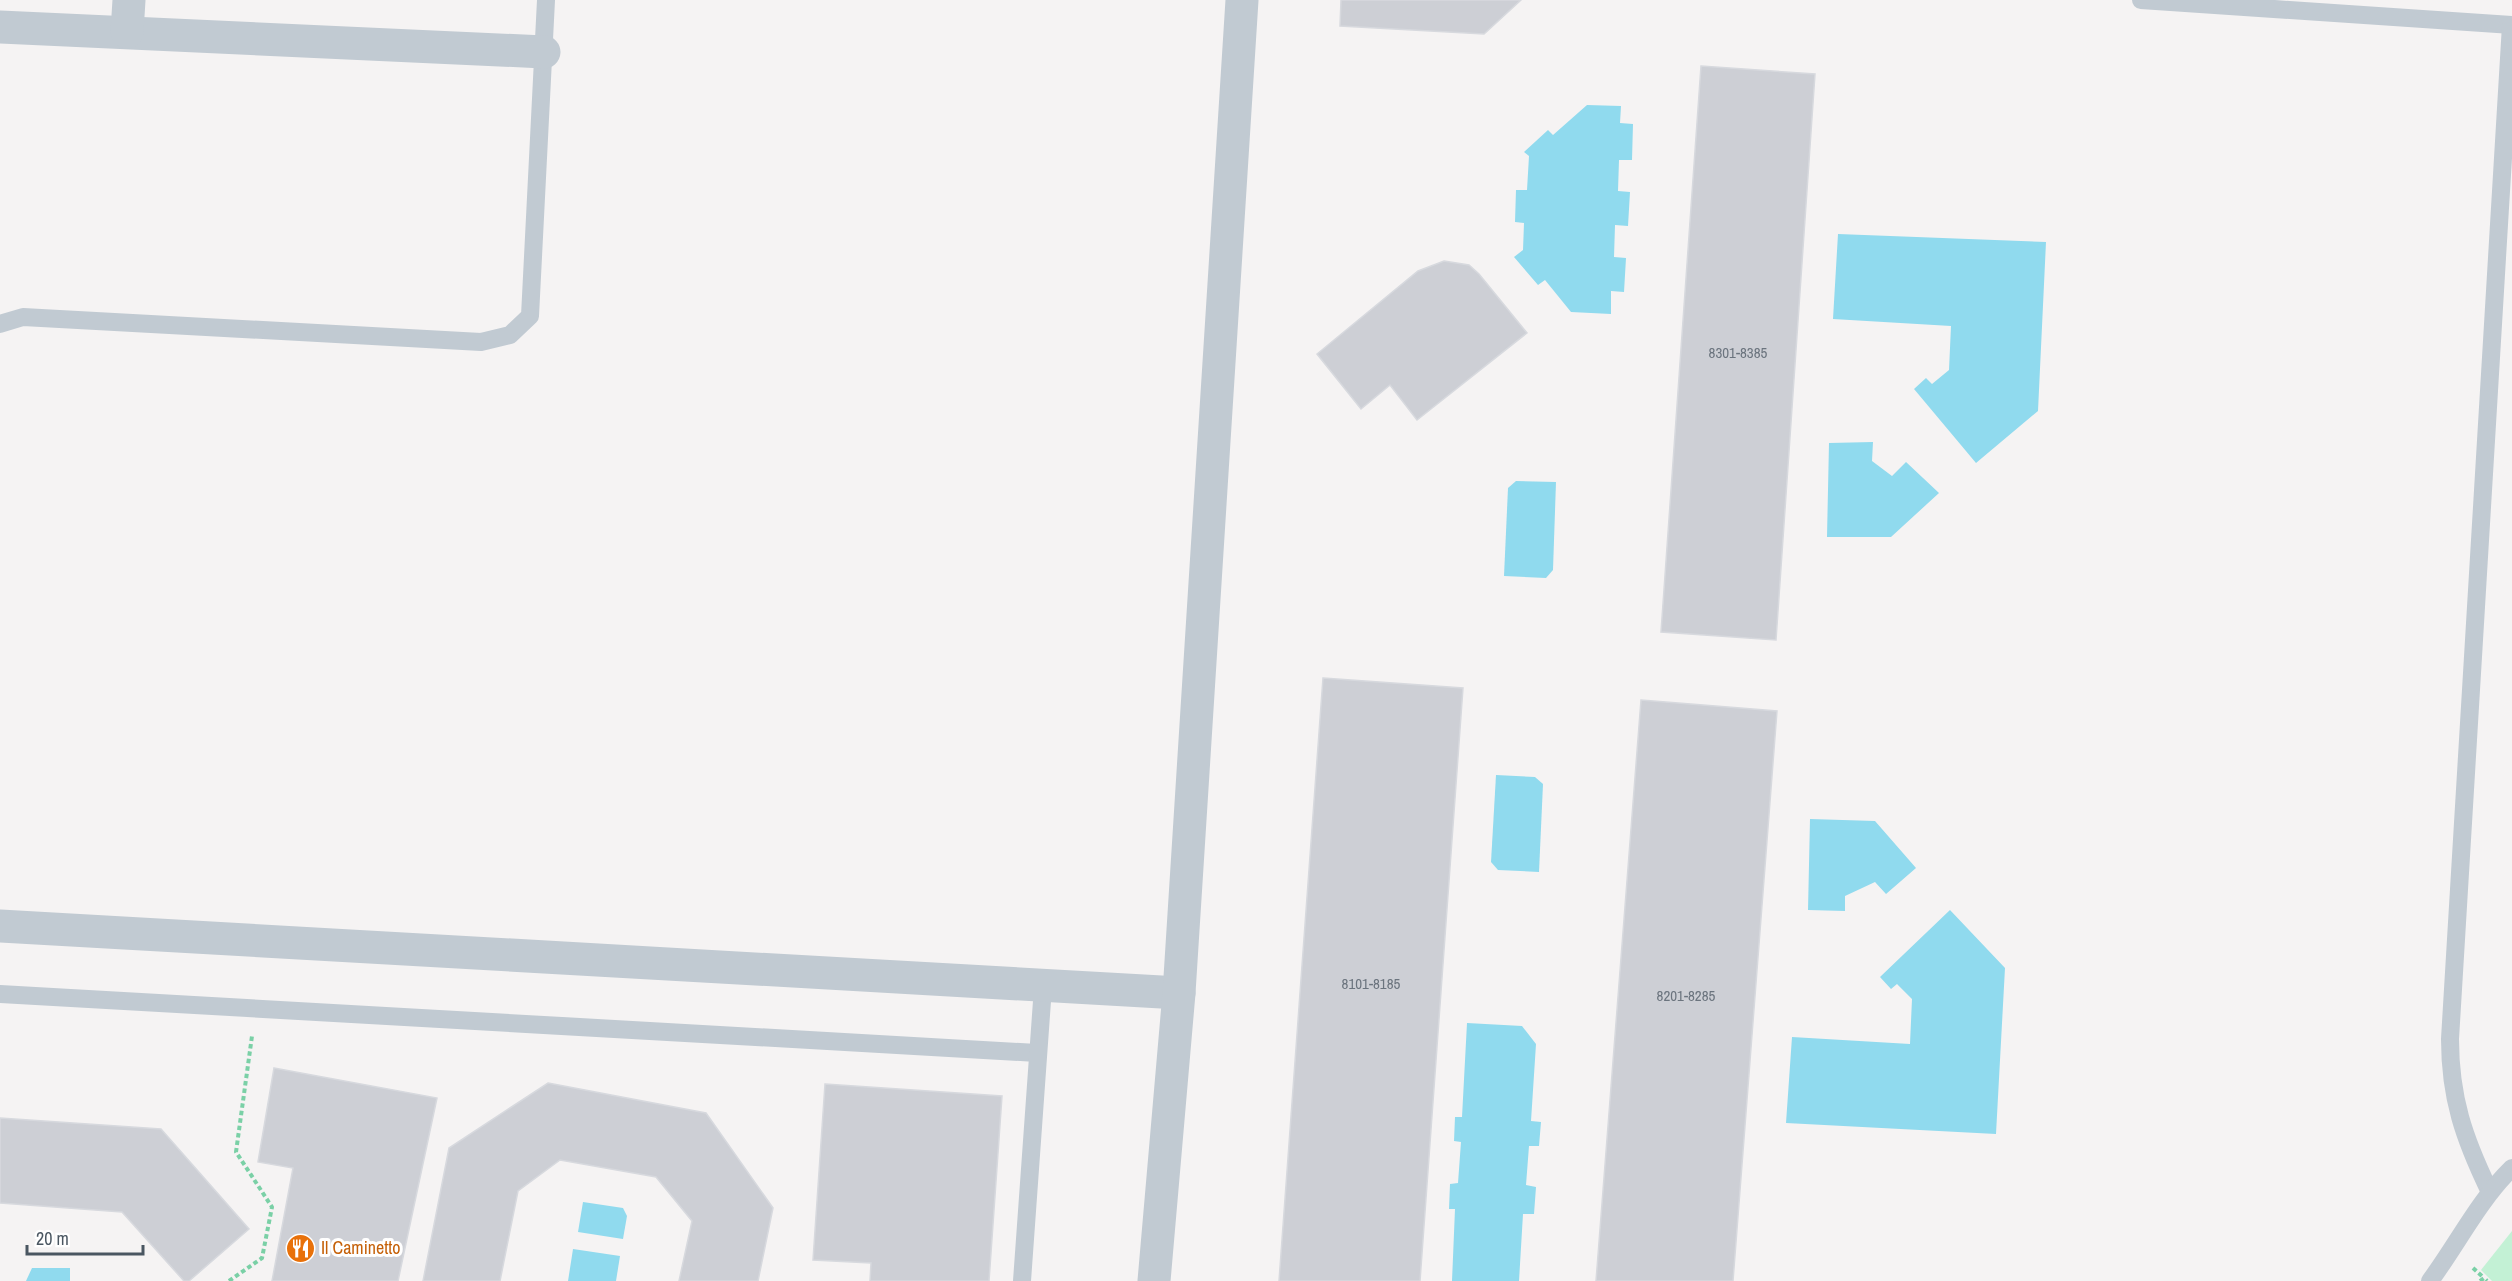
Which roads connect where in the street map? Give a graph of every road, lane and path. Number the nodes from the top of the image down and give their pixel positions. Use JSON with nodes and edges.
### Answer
{"nodes":[{"id":1,"x":546,"y":0,"type":"edge"},
{"id":2,"x":1242,"y":0,"type":"edge"},
{"id":3,"x":2141,"y":0,"type":"edge"},
{"id":4,"x":128,"y":16,"type":"edge"},
{"id":5,"x":2512,"y":25,"type":"edge"},
{"id":6,"x":0,"y":27,"type":"edge"},
{"id":7,"x":544,"y":52,"type":"junction"},
{"id":8,"x":0,"y":324,"type":"edge"},
{"id":9,"x":0,"y":926,"type":"edge"},
{"id":10,"x":1043,"y":987,"type":"junction"},
{"id":11,"x":1179,"y":993,"type":"junction"},
{"id":12,"x":0,"y":994,"type":"edge"},
{"id":13,"x":253,"y":1029,"type":"dead end"},
{"id":14,"x":1037,"y":1053,"type":"junction"},
{"id":15,"x":2512,"y":1168,"type":"edge"},
{"id":16,"x":2489,"y":1190,"type":"junction"},
{"id":17,"x":229,"y":1281,"type":"edge"},
{"id":18,"x":1022,"y":1281,"type":"edge"},
{"id":19,"x":1154,"y":1281,"type":"edge"},
{"id":20,"x":2430,"y":1281,"type":"edge"},
{"id":21,"x":2480,"y":1281,"type":"edge"},
{"id":22,"x":2487,"y":1281,"type":"edge"}],
"edges":[{"from":1,"to":7,"type":"lane"},
{"from":2,"to":11,"type":"street"},
{"from":3,"to":5,"type":"lane"},
{"from":4,"to":6,"type":"street"},
{"from":4,"to":7,"type":"street"},
{"from":5,"to":16,"type":"lane"},
{"from":7,"to":8,"type":"lane"},
{"from":9,"to":10,"type":"street"},
{"from":10,"to":11,"type":"street"},
{"from":10,"to":14,"type":"lane"},
{"from":11,"to":19,"type":"street"},
{"from":12,"to":14,"type":"lane"},
{"from":13,"to":17,"type":"path"},
{"from":14,"to":18,"type":"lane"},
{"from":15,"to":16,"type":"lane"},
{"from":16,"to":20,"type":"lane"},
{"from":21,"to":22,"type":"path"}]}
